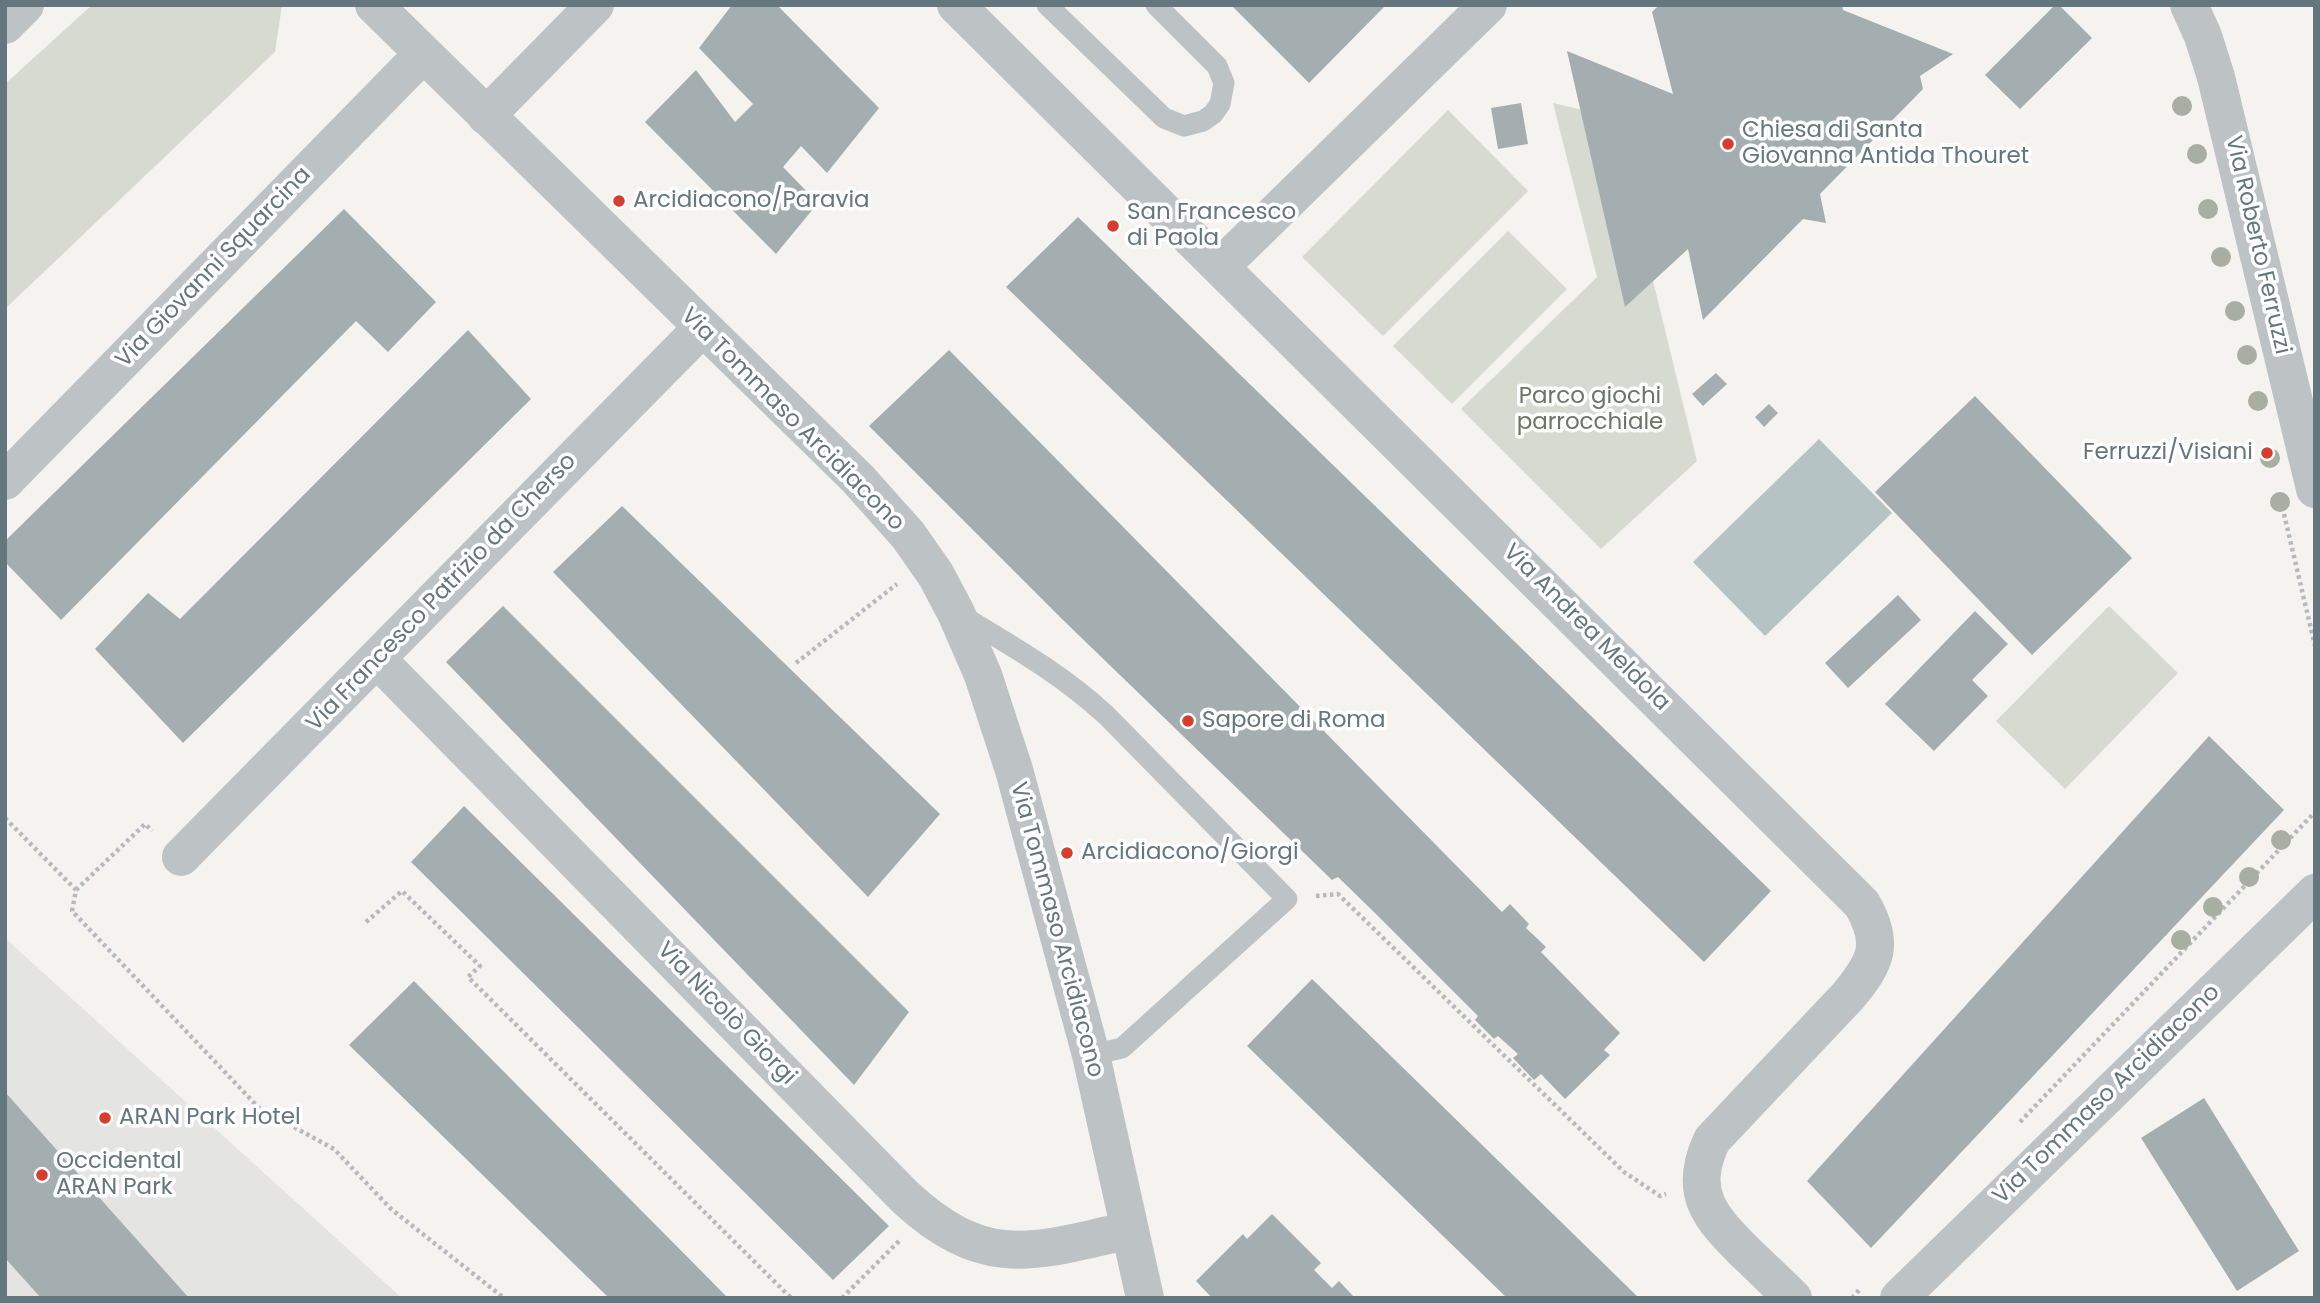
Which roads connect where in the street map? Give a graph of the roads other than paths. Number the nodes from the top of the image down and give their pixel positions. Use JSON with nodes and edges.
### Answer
{"nodes":[{"id":1,"x":25,"y":5,"type":"edge"},
{"id":2,"x":374,"y":5,"type":"edge"},
{"id":3,"x":595,"y":5,"type":"edge"},
{"id":4,"x":956,"y":5,"type":"edge"},
{"id":5,"x":1047,"y":5,"type":"edge"},
{"id":6,"x":1157,"y":5,"type":"edge"},
{"id":7,"x":1489,"y":5,"type":"edge"},
{"id":8,"x":2189,"y":5,"type":"edge"},
{"id":9,"x":5,"y":25,"type":"edge"},
{"id":10,"x":423,"y":54,"type":"junction"},
{"id":11,"x":486,"y":116,"type":"junction"},
{"id":12,"x":1220,"y":267,"type":"junction"},
{"id":13,"x":702,"y":328,"type":"junction"},
{"id":14,"x":5,"y":481,"type":"edge"},
{"id":15,"x":2315,"y":489,"type":"edge"},
{"id":16,"x":956,"y":613,"type":"junction"},
{"id":17,"x":377,"y":659,"type":"junction"},
{"id":18,"x":167,"y":847,"type":"road end"},
{"id":19,"x":2315,"y":893,"type":"edge"},
{"id":20,"x":1091,"y":1055,"type":"junction"},
{"id":21,"x":1130,"y":1230,"type":"junction"},
{"id":22,"x":1145,"y":1298,"type":"edge"},
{"id":23,"x":1793,"y":1298,"type":"edge"},
{"id":24,"x":1899,"y":1298,"type":"edge"}],
"edges":[{"from":1,"to":9,"type":"street"},
{"from":2,"to":10,"type":"street","name":"Via Tommaso Arcidiacono"},
{"from":3,"to":11,"type":"street"},
{"from":4,"to":12,"type":"street","name":"Via Andrea Meldola"},
{"from":5,"to":6,"type":"lane"},
{"from":7,"to":12,"type":"street"},
{"from":8,"to":15,"type":"street","name":"Via Roberto Ferruzzi"},
{"from":10,"to":11,"type":"street","name":"Via Tommaso Arcidiacono"},
{"from":10,"to":14,"type":"street","name":"Via Giovanni Squarcina"},
{"from":11,"to":13,"type":"street","name":"Via Tommaso Arcidiacono"},
{"from":12,"to":23,"type":"street","name":"Via Andrea Meldola"},
{"from":13,"to":16,"type":"street","name":"Via Tommaso Arcidiacono"},
{"from":13,"to":17,"type":"street","name":"Via Francesco Patrizio da Cherso"},
{"from":16,"to":20,"type":"street","name":"Via Tommaso Arcidiacono"},
{"from":16,"to":20,"type":"lane"},
{"from":17,"to":18,"type":"street","name":"Via Francesco Patrizio da Cherso"},
{"from":17,"to":21,"type":"street","name":"Via Nicolò Giorgi"},
{"from":19,"to":24,"type":"street","name":"Via Tommaso Arcidiacono"},
{"from":20,"to":21,"type":"street","name":"Via Tommaso Arcidiacono"},
{"from":21,"to":22,"type":"street","name":"Via Tommaso Arcidiacono"}]}
